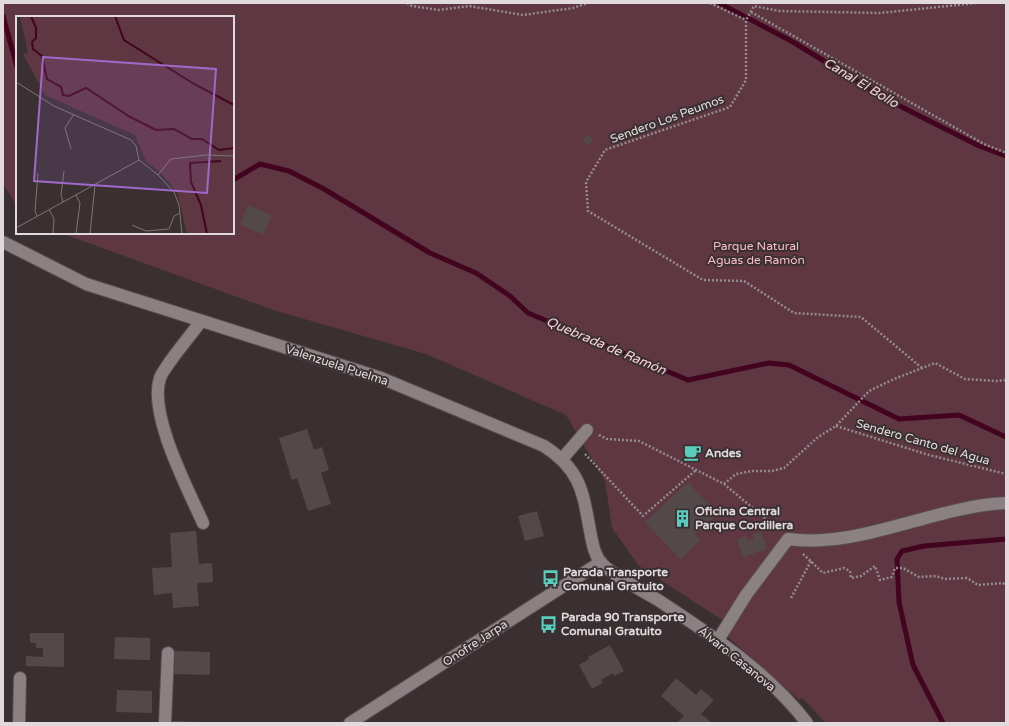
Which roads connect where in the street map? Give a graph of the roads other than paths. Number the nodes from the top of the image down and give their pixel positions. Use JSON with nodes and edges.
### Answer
{"nodes":[{"id":1,"x":3,"y":242,"type":"edge"},
{"id":2,"x":201,"y":321,"type":"junction"},
{"id":3,"x":587,"y":430,"type":"road end"},
{"id":4,"x":562,"y":459,"type":"junction"},
{"id":5,"x":1006,"y":503,"type":"edge"},
{"id":6,"x":204,"y":523,"type":"dead end"},
{"id":7,"x":601,"y":562,"type":"junction"},
{"id":8,"x":718,"y":640,"type":"junction"},
{"id":9,"x":168,"y":653,"type":"dead end"},
{"id":10,"x":20,"y":678,"type":"dead end"},
{"id":11,"x":19,"y":723,"type":"edge"},
{"id":12,"x":165,"y":723,"type":"edge"},
{"id":13,"x":351,"y":723,"type":"edge"},
{"id":14,"x":807,"y":723,"type":"edge"}],
"edges":[{"from":1,"to":2,"type":"street","name":"Valenzuela Puelma"},
{"from":2,"to":4,"type":"street","name":"Valenzuela Puelma"},
{"from":2,"to":6,"type":"street"},
{"from":3,"to":4,"type":"street"},
{"from":4,"to":7,"type":"street","name":"Valenzuela Puelma"},
{"from":5,"to":8,"type":"street"},
{"from":7,"to":8,"type":"street","name":"Álvaro Casanova"},
{"from":7,"to":13,"type":"street","name":"Onofre Jarpa"},
{"from":8,"to":14,"type":"street","name":"Álvaro Casanova"},
{"from":9,"to":12,"type":"street"},
{"from":10,"to":11,"type":"street"}]}
